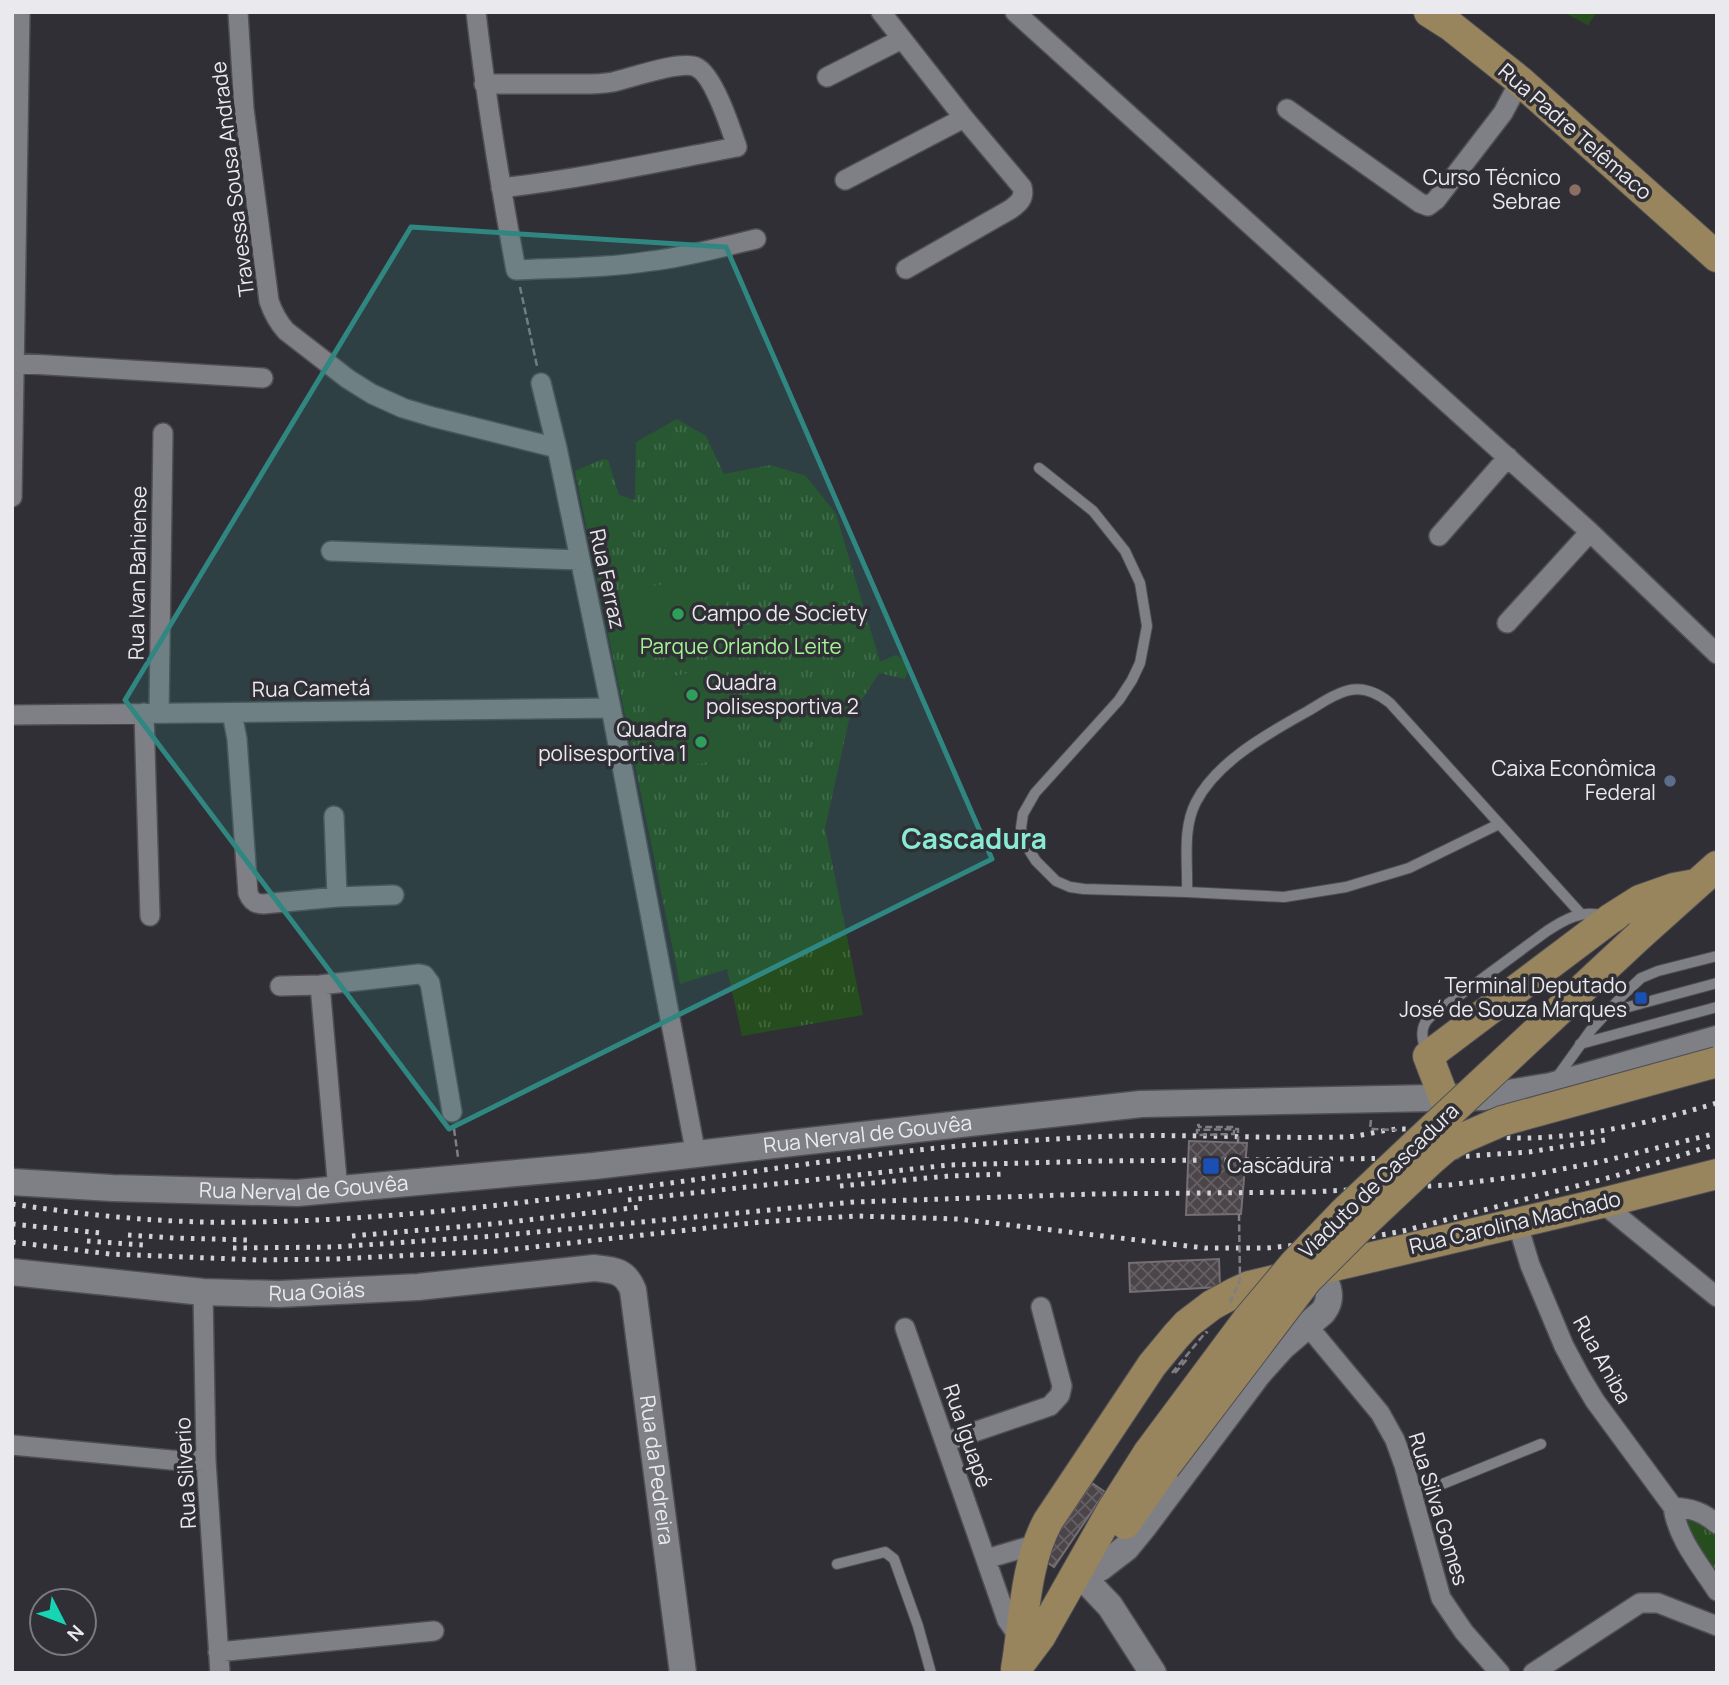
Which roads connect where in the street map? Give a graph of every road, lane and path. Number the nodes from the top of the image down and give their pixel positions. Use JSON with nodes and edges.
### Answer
{"nodes":[{"id":1,"x":20,"y":12,"type":"edge"},
{"id":2,"x":238,"y":12,"type":"edge"},
{"id":3,"x":476,"y":12,"type":"edge"},
{"id":4,"x":881,"y":12,"type":"edge"},
{"id":5,"x":1015,"y":12,"type":"edge"},
{"id":6,"x":1430,"y":12,"type":"edge"},
{"id":7,"x":902,"y":39,"type":"junction"},
{"id":8,"x":827,"y":76,"type":"dead end"},
{"id":9,"x":1520,"y":80,"type":"junction"},
{"id":10,"x":485,"y":84,"type":"junction"},
{"id":11,"x":1287,"y":109,"type":"dead end"},
{"id":12,"x":964,"y":118,"type":"junction"},
{"id":13,"x":15,"y":148,"type":"edge"},
{"id":14,"x":845,"y":180,"type":"dead end"},
{"id":15,"x":501,"y":188,"type":"junction"},
{"id":16,"x":14,"y":224,"type":"edge"},
{"id":17,"x":757,"y":239,"type":"dead end"},
{"id":18,"x":1717,"y":257,"type":"edge"},
{"id":19,"x":906,"y":269,"type":"dead end"},
{"id":20,"x":516,"y":270,"type":"junction"},
{"id":21,"x":13,"y":320,"type":"edge"},
{"id":22,"x":13,"y":369,"type":"edge"},
{"id":23,"x":263,"y":378,"type":"dead end"},
{"id":24,"x":541,"y":383,"type":"joint"},
{"id":25,"x":163,"y":433,"type":"dead end"},
{"id":26,"x":557,"y":447,"type":"junction"},
{"id":27,"x":13,"y":455,"type":"edge"},
{"id":28,"x":1508,"y":457,"type":"junction"},
{"id":29,"x":1040,"y":468,"type":"dead end"},
{"id":30,"x":12,"y":496,"type":"edge"},
{"id":31,"x":1590,"y":532,"type":"junction"},
{"id":32,"x":1439,"y":536,"type":"dead end"},
{"id":33,"x":331,"y":551,"type":"dead end"},
{"id":34,"x":580,"y":560,"type":"junction"},
{"id":35,"x":1507,"y":623,"type":"dead end"},
{"id":36,"x":1717,"y":654,"type":"edge"},
{"id":37,"x":611,"y":708,"type":"junction"},
{"id":38,"x":151,"y":713,"type":"junction"},
{"id":39,"x":232,"y":713,"type":"junction"},
{"id":40,"x":12,"y":715,"type":"edge"},
{"id":41,"x":334,"y":816,"type":"dead end"},
{"id":42,"x":1499,"y":824,"type":"junction"},
{"id":43,"x":1706,"y":875,"type":"edge"},
{"id":44,"x":1188,"y":892,"type":"junction"},
{"id":45,"x":394,"y":895,"type":"dead end"},
{"id":46,"x":337,"y":897,"type":"junction"},
{"id":47,"x":149,"y":916,"type":"dead end"},
{"id":48,"x":1596,"y":917,"type":"junction"},
{"id":49,"x":1717,"y":956,"type":"edge"},
{"id":50,"x":1717,"y":983,"type":"edge"},
{"id":51,"x":320,"y":985,"type":"junction"},
{"id":52,"x":280,"y":986,"type":"dead end"},
{"id":53,"x":1717,"y":1007,"type":"edge"},
{"id":54,"x":1605,"y":1013,"type":"junction"},
{"id":55,"x":1717,"y":1039,"type":"edge"},
{"id":56,"x":1580,"y":1044,"type":"junction"},
{"id":57,"x":1717,"y":1062,"type":"edge"},
{"id":58,"x":1551,"y":1086,"type":"junction"},
{"id":59,"x":1444,"y":1098,"type":"junction"},
{"id":60,"x":452,"y":1112,"type":"joint"},
{"id":61,"x":1371,"y":1120,"type":"dead end"},
{"id":62,"x":1214,"y":1125,"type":"dead end"},
{"id":63,"x":1401,"y":1130,"type":"dead end"},
{"id":64,"x":1238,"y":1143,"type":"dead end"},
{"id":65,"x":696,"y":1155,"type":"junction"},
{"id":66,"x":1717,"y":1174,"type":"edge"},
{"id":67,"x":460,"y":1179,"type":"junction"},
{"id":68,"x":12,"y":1182,"type":"edge"},
{"id":69,"x":338,"y":1191,"type":"junction"},
{"id":70,"x":1602,"y":1203,"type":"junction"},
{"id":71,"x":1239,"y":1214,"type":"dead end"},
{"id":72,"x":1517,"y":1222,"type":"junction"},
{"id":73,"x":1312,"y":1270,"type":"junction"},
{"id":74,"x":12,"y":1272,"type":"edge"},
{"id":75,"x":620,"y":1273,"type":"joint"},
{"id":76,"x":203,"y":1293,"type":"junction"},
{"id":77,"x":1717,"y":1297,"type":"edge"},
{"id":78,"x":1041,"y":1307,"type":"dead end"},
{"id":79,"x":1227,"y":1311,"type":"dead end"},
{"id":80,"x":1307,"y":1325,"type":"junction"},
{"id":81,"x":905,"y":1328,"type":"dead end"},
{"id":82,"x":1211,"y":1335,"type":"dead end"},
{"id":83,"x":1172,"y":1373,"type":"dead end"},
{"id":84,"x":945,"y":1442,"type":"junction"},
{"id":85,"x":1541,"y":1444,"type":"dead end"},
{"id":86,"x":12,"y":1445,"type":"edge"},
{"id":87,"x":1157,"y":1460,"type":"junction"},
{"id":88,"x":206,"y":1461,"type":"junction"},
{"id":89,"x":1412,"y":1494,"type":"junction"},
{"id":90,"x":1673,"y":1507,"type":"junction"},
{"id":91,"x":1717,"y":1524,"type":"edge"},
{"id":92,"x":1037,"y":1544,"type":"junction"},
{"id":93,"x":986,"y":1559,"type":"junction"},
{"id":94,"x":837,"y":1564,"type":"dead end"},
{"id":95,"x":1095,"y":1577,"type":"junction"},
{"id":96,"x":1717,"y":1591,"type":"edge"},
{"id":97,"x":1717,"y":1626,"type":"edge"},
{"id":98,"x":434,"y":1631,"type":"dead end"},
{"id":99,"x":1021,"y":1640,"type":"junction"},
{"id":100,"x":218,"y":1652,"type":"junction"},
{"id":101,"x":1023,"y":1672,"type":"edge"},
{"id":102,"x":220,"y":1673,"type":"edge"},
{"id":103,"x":683,"y":1673,"type":"edge"},
{"id":104,"x":931,"y":1673,"type":"edge"},
{"id":105,"x":1153,"y":1673,"type":"edge"},
{"id":106,"x":1500,"y":1673,"type":"edge"},
{"id":107,"x":1533,"y":1673,"type":"edge"}],
"edges":[{"from":1,"to":13,"type":"street"},
{"from":2,"to":26,"type":"street","name":"Travessa Sousa Andrade"},
{"from":3,"to":10,"type":"street"},
{"from":4,"to":7,"type":"street"},
{"from":5,"to":28,"type":"street"},
{"from":6,"to":9,"type":"main road","name":"Rua Padre Telêmaco"},
{"from":7,"to":8,"type":"street"},
{"from":7,"to":12,"type":"street"},
{"from":9,"to":11,"type":"street"},
{"from":9,"to":18,"type":"main road","name":"Rua Padre Telêmaco"},
{"from":10,"to":15,"type":"street"},
{"from":10,"to":15,"type":"street"},
{"from":12,"to":14,"type":"street"},
{"from":12,"to":19,"type":"street"},
{"from":13,"to":16,"type":"street"},
{"from":15,"to":20,"type":"street"},
{"from":16,"to":21,"type":"street"},
{"from":17,"to":20,"type":"street"},
{"from":20,"to":24,"type":"path"},
{"from":21,"to":22,"type":"street"},
{"from":22,"to":23,"type":"street"},
{"from":22,"to":27,"type":"street"},
{"from":24,"to":26,"type":"street","name":"Rua Ferraz"},
{"from":25,"to":38,"type":"street","name":"Rua Ivan Bahiense"},
{"from":26,"to":34,"type":"street","name":"Rua Ferraz"},
{"from":27,"to":30,"type":"street"},
{"from":28,"to":31,"type":"street"},
{"from":28,"to":32,"type":"street"},
{"from":29,"to":44,"type":"lane"},
{"from":31,"to":35,"type":"street"},
{"from":31,"to":36,"type":"street"},
{"from":33,"to":34,"type":"street"},
{"from":34,"to":37,"type":"street","name":"Rua Ferraz"},
{"from":37,"to":39,"type":"street","name":"Rua Cametá"},
{"from":37,"to":65,"type":"street","name":"Rua Ferraz"},
{"from":38,"to":39,"type":"street","name":"Rua Cametá"},
{"from":38,"to":40,"type":"street","name":"Rua Cametá"},
{"from":38,"to":47,"type":"street","name":"Rua Ivan Bahiense"},
{"from":39,"to":46,"type":"street"},
{"from":41,"to":46,"type":"street"},
{"from":42,"to":44,"type":"lane"},
{"from":42,"to":44,"type":"lane"},
{"from":42,"to":48,"type":"lane"},
{"from":43,"to":48,"type":"main road"},
{"from":43,"to":87,"type":"main road","name":"Viaduto de Cascadura","bridge":true},
{"from":45,"to":46,"type":"street"},
{"from":48,"to":59,"type":"main road"},
{"from":49,"to":54,"type":"lane"},
{"from":50,"to":54,"type":"lane"},
{"from":51,"to":52,"type":"street"},
{"from":51,"to":60,"type":"street"},
{"from":51,"to":69,"type":"street"},
{"from":53,"to":56,"type":"lane"},
{"from":54,"to":56,"type":"lane"},
{"from":55,"to":58,"type":"main road","name":"Rua Nerval de Gouvêa"},
{"from":56,"to":58,"type":"lane"},
{"from":57,"to":87,"type":"main road","name":"Viaduto de Cascadura","bridge":true},
{"from":58,"to":59,"type":"main road","name":"Rua Nerval de Gouvêa"},
{"from":59,"to":65,"type":"main road","name":"Rua Nerval de Gouvêa"},
{"from":60,"to":67,"type":"path"},
{"from":61,"to":63,"type":"path","bridge":true},
{"from":62,"to":64,"type":"path","bridge":true},
{"from":65,"to":67,"type":"main road","name":"Rua Nerval de Gouvêa"},
{"from":66,"to":70,"type":"main road","name":"Rua Carolina Machado"},
{"from":67,"to":69,"type":"main road","name":"Rua Nerval de Gouvêa"},
{"from":68,"to":69,"type":"main road","name":"Rua Nerval de Gouvêa"},
{"from":70,"to":72,"type":"main road","name":"Rua Carolina Machado"},
{"from":70,"to":77,"type":"street"},
{"from":71,"to":79,"type":"path","bridge":true},
{"from":72,"to":73,"type":"main road","name":"Rua Carolina Machado"},
{"from":72,"to":90,"type":"street","name":"Rua Aniba"},
{"from":73,"to":80,"type":"main road"},
{"from":73,"to":92,"type":"main road","name":"Rua Carolina Machado"},
{"from":74,"to":76,"type":"main road","name":"Rua Goiás"},
{"from":75,"to":76,"type":"main road","name":"Rua Goiás"},
{"from":75,"to":103,"type":"main road","name":"Rua da Pedreira"},
{"from":76,"to":88,"type":"street","name":"Rua Silverio"},
{"from":78,"to":84,"type":"street"},
{"from":80,"to":89,"type":"street","name":"Rua Silva Gomes"},
{"from":80,"to":95,"type":"main road"},
{"from":81,"to":84,"type":"street","name":"Rua Iguapé"},
{"from":82,"to":83,"type":"path","bridge":true},
{"from":84,"to":93,"type":"street","name":"Rua Iguapé"},
{"from":85,"to":89,"type":"lane"},
{"from":86,"to":88,"type":"street"},
{"from":87,"to":95,"type":"main road"},
{"from":87,"to":101,"type":"main road"},
{"from":88,"to":100,"type":"street","name":"Rua Silverio"},
{"from":89,"to":106,"type":"street","name":"Rua Silva Gomes"},
{"from":90,"to":91,"type":"street"},
{"from":90,"to":96,"type":"street","name":"Rua Aniba"},
{"from":92,"to":93,"type":"street"},
{"from":92,"to":99,"type":"main road","name":"Rua Carolina Machado"},
{"from":93,"to":99,"type":"street","name":"Rua Iguapé"},
{"from":94,"to":104,"type":"lane"},
{"from":95,"to":101,"type":"main road"},
{"from":95,"to":105,"type":"main road"},
{"from":97,"to":107,"type":"street"},
{"from":98,"to":100,"type":"street"},
{"from":99,"to":101,"type":"main road","name":"Rua Carolina Machado"},
{"from":100,"to":102,"type":"street","name":"Rua Silverio"}]}
